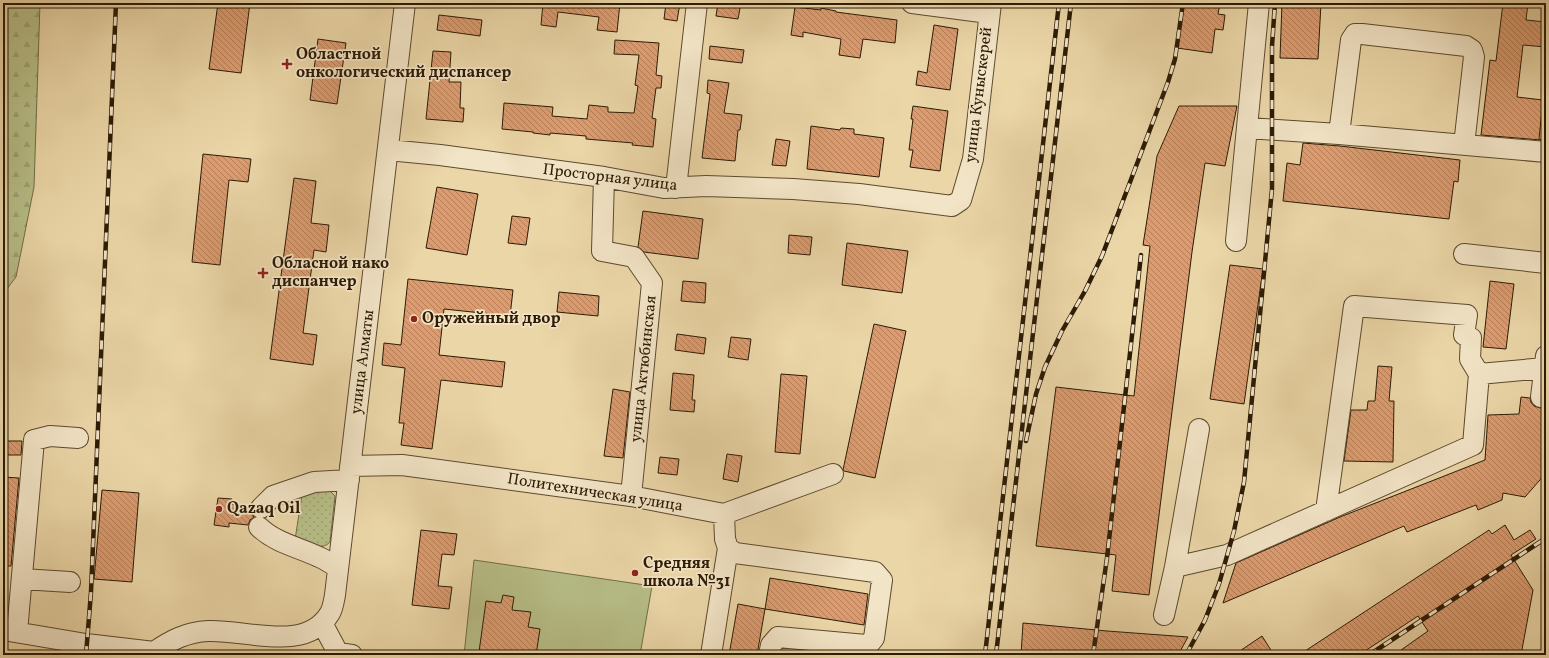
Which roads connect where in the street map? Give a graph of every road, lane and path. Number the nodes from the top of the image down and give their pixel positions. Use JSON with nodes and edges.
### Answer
{"nodes":[{"id":1,"x":405,"y":3,"type":"edge"},
{"id":2,"x":697,"y":3,"type":"edge"},
{"id":3,"x":912,"y":3,"type":"edge"},
{"id":4,"x":1259,"y":3,"type":"edge"},
{"id":5,"x":990,"y":8,"type":"edge"},
{"id":6,"x":1247,"y":128,"type":"junction"},
{"id":7,"x":1339,"y":134,"type":"junction"},
{"id":8,"x":1464,"y":145,"type":"junction"},
{"id":9,"x":388,"y":150,"type":"junction"},
{"id":10,"x":1546,"y":152,"type":"edge"},
{"id":11,"x":604,"y":177,"type":"junction"},
{"id":12,"x":676,"y":188,"type":"junction"},
{"id":13,"x":952,"y":206,"type":"joint"},
{"id":14,"x":1236,"y":241,"type":"dead end"},
{"id":15,"x":1464,"y":254,"type":"dead end"},
{"id":16,"x":1546,"y":263,"type":"edge"},
{"id":17,"x":1545,"y":361,"type":"edge"},
{"id":18,"x":1479,"y":374,"type":"junction"},
{"id":19,"x":1541,"y":397,"type":"dead end"},
{"id":20,"x":1199,"y":429,"type":"dead end"},
{"id":21,"x":78,"y":438,"type":"dead end"},
{"id":22,"x":350,"y":473,"type":"junction"},
{"id":23,"x":834,"y":474,"type":"dead end"},
{"id":24,"x":631,"y":496,"type":"junction"},
{"id":25,"x":1326,"y":512,"type":"junction"},
{"id":26,"x":724,"y":514,"type":"junction"},
{"id":27,"x":728,"y":548,"type":"junction"},
{"id":28,"x":1175,"y":567,"type":"junction"},
{"id":29,"x":338,"y":568,"type":"junction"},
{"id":30,"x":22,"y":579,"type":"junction"},
{"id":31,"x":70,"y":582,"type":"dead end"},
{"id":32,"x":1164,"y":615,"type":"dead end"},
{"id":33,"x":322,"y":623,"type":"junction"},
{"id":34,"x":10,"y":631,"type":"edge"},
{"id":35,"x":153,"y":653,"type":"edge"},
{"id":36,"x":324,"y":655,"type":"edge"},
{"id":37,"x":352,"y":655,"type":"edge"},
{"id":38,"x":711,"y":655,"type":"edge"},
{"id":39,"x":769,"y":655,"type":"edge"}],
"edges":[{"from":1,"to":9,"type":"street","name":"улица Алматы"},
{"from":2,"to":12,"type":"street"},
{"from":3,"to":5,"type":"street"},
{"from":4,"to":6,"type":"street"},
{"from":5,"to":13,"type":"street","name":"улица Куныскерей"},
{"from":6,"to":7,"type":"street"},
{"from":6,"to":14,"type":"street"},
{"from":7,"to":8,"type":"street"},
{"from":7,"to":8,"type":"street"},
{"from":8,"to":10,"type":"street"},
{"from":9,"to":11,"type":"street","name":"Просторная улица"},
{"from":9,"to":22,"type":"street","name":"улица Алматы"},
{"from":11,"to":12,"type":"street","name":"Просторная улица"},
{"from":11,"to":24,"type":"street","name":"улица Актюбинская"},
{"from":12,"to":13,"type":"street","name":"Просторная улица"},
{"from":15,"to":16,"type":"street"},
{"from":17,"to":18,"type":"street"},
{"from":17,"to":19,"type":"street"},
{"from":18,"to":25,"type":"street"},
{"from":18,"to":25,"type":"street"},
{"from":20,"to":28,"type":"street"},
{"from":21,"to":30,"type":"street"},
{"from":22,"to":24,"type":"street","name":"Политехническая улица"},
{"from":22,"to":29,"type":"street","name":"улица Алматы"},
{"from":22,"to":29,"type":"street","name":"Политехническая улица"},
{"from":23,"to":26,"type":"street"},
{"from":24,"to":26,"type":"street","name":"Политехническая улица"},
{"from":25,"to":28,"type":"street"},
{"from":26,"to":27,"type":"street"},
{"from":27,"to":38,"type":"street"},
{"from":27,"to":39,"type":"street"},
{"from":28,"to":32,"type":"street"},
{"from":29,"to":33,"type":"street","name":"улица Алматы"},
{"from":30,"to":31,"type":"street"},
{"from":30,"to":34,"type":"street"},
{"from":33,"to":35,"type":"street"},
{"from":33,"to":36,"type":"street"},
{"from":33,"to":37,"type":"street"},
{"from":34,"to":35,"type":"street"}]}
